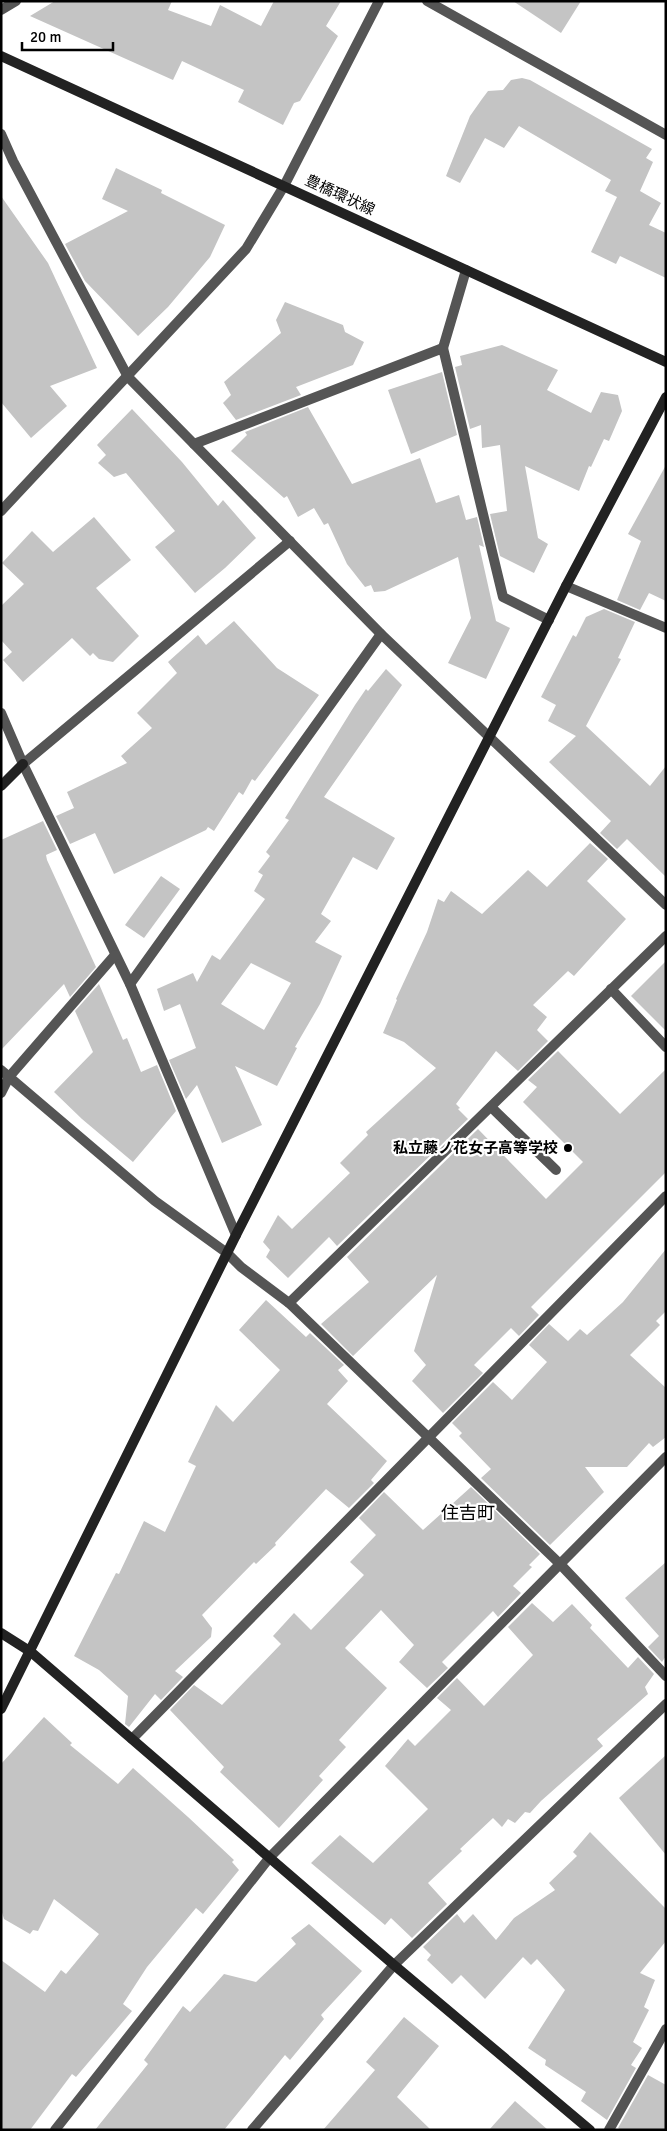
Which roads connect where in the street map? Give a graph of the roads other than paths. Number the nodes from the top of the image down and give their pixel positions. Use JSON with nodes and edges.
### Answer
{"nodes":[{"id":1,"x":16,"y":1,"type":"edge"},
{"id":2,"x":379,"y":1,"type":"edge"},
{"id":3,"x":426,"y":1,"type":"edge"},
{"id":4,"x":1,"y":10,"type":"edge"},
{"id":5,"x":1,"y":56,"type":"edge"},
{"id":6,"x":1,"y":134,"type":"edge"},
{"id":7,"x":666,"y":134,"type":"edge"},
{"id":8,"x":284,"y":186,"type":"junction"},
{"id":9,"x":466,"y":270,"type":"junction"},
{"id":10,"x":443,"y":348,"type":"junction"},
{"id":11,"x":666,"y":362,"type":"edge"},
{"id":12,"x":128,"y":377,"type":"junction"},
{"id":13,"x":666,"y":397,"type":"edge"},
{"id":14,"x":194,"y":444,"type":"junction"},
{"id":15,"x":1,"y":511,"type":"edge"},
{"id":16,"x":290,"y":541,"type":"junction"},
{"id":17,"x":566,"y":586,"type":"junction"},
{"id":18,"x":549,"y":620,"type":"junction"},
{"id":19,"x":666,"y":628,"type":"edge"},
{"id":20,"x":381,"y":634,"type":"junction"},
{"id":21,"x":1,"y":713,"type":"edge"},
{"id":22,"x":491,"y":736,"type":"junction"},
{"id":23,"x":23,"y":764,"type":"junction"},
{"id":24,"x":1,"y":786,"type":"edge"},
{"id":25,"x":666,"y":905,"type":"edge"},
{"id":26,"x":666,"y":936,"type":"edge"},
{"id":27,"x":116,"y":955,"type":"junction"},
{"id":28,"x":130,"y":984,"type":"junction"},
{"id":29,"x":611,"y":989,"type":"junction"},
{"id":30,"x":666,"y":1047,"type":"edge"},
{"id":31,"x":5,"y":1073,"type":"edge"},
{"id":32,"x":1,"y":1093,"type":"edge"},
{"id":33,"x":490,"y":1107,"type":"junction"},
{"id":34,"x":556,"y":1170,"type":"dead end"},
{"id":35,"x":666,"y":1196,"type":"edge"},
{"id":36,"x":236,"y":1234,"type":"junction"},
{"id":37,"x":227,"y":1253,"type":"junction"},
{"id":38,"x":289,"y":1303,"type":"junction"},
{"id":39,"x":429,"y":1439,"type":"junction"},
{"id":40,"x":666,"y":1457,"type":"edge"},
{"id":41,"x":560,"y":1564,"type":"junction"},
{"id":42,"x":1,"y":1633,"type":"edge"},
{"id":43,"x":31,"y":1652,"type":"junction"},
{"id":44,"x":666,"y":1676,"type":"edge"},
{"id":45,"x":666,"y":1704,"type":"edge"},
{"id":46,"x":1,"y":1709,"type":"edge"},
{"id":47,"x":132,"y":1739,"type":"junction"},
{"id":48,"x":270,"y":1857,"type":"junction"},
{"id":49,"x":394,"y":1965,"type":"junction"},
{"id":50,"x":666,"y":2029,"type":"edge"},
{"id":51,"x":55,"y":2130,"type":"edge"},
{"id":52,"x":252,"y":2130,"type":"edge"},
{"id":53,"x":590,"y":2130,"type":"edge"},
{"id":54,"x":608,"y":2130,"type":"edge"}],
"edges":[{"from":1,"to":4,"type":"street"},
{"from":2,"to":8,"type":"street"},
{"from":3,"to":7,"type":"street"},
{"from":5,"to":8,"type":"street","name":"豊橋環状線"},
{"from":6,"to":12,"type":"street"},
{"from":8,"to":9,"type":"street","name":"豊橋環状線"},
{"from":8,"to":12,"type":"street"},
{"from":9,"to":10,"type":"street"},
{"from":9,"to":11,"type":"street","name":"豊橋環状線"},
{"from":10,"to":14,"type":"street"},
{"from":10,"to":18,"type":"street"},
{"from":12,"to":14,"type":"street"},
{"from":12,"to":15,"type":"street"},
{"from":13,"to":17,"type":"street"},
{"from":14,"to":16,"type":"street"},
{"from":16,"to":20,"type":"street"},
{"from":16,"to":23,"type":"street"},
{"from":17,"to":18,"type":"street"},
{"from":17,"to":19,"type":"street"},
{"from":18,"to":22,"type":"street"},
{"from":20,"to":22,"type":"street"},
{"from":20,"to":28,"type":"street"},
{"from":21,"to":23,"type":"street"},
{"from":22,"to":25,"type":"street"},
{"from":22,"to":36,"type":"street"},
{"from":23,"to":24,"type":"street"},
{"from":23,"to":27,"type":"street"},
{"from":26,"to":29,"type":"street"},
{"from":27,"to":28,"type":"street"},
{"from":27,"to":31,"type":"street"},
{"from":28,"to":36,"type":"street"},
{"from":29,"to":30,"type":"street"},
{"from":29,"to":33,"type":"street"},
{"from":31,"to":32,"type":"street"},
{"from":31,"to":37,"type":"street"},
{"from":33,"to":34,"type":"street"},
{"from":33,"to":38,"type":"street"},
{"from":35,"to":39,"type":"street"},
{"from":36,"to":37,"type":"street"},
{"from":37,"to":38,"type":"street"},
{"from":37,"to":43,"type":"street"},
{"from":38,"to":39,"type":"street"},
{"from":39,"to":41,"type":"street"},
{"from":39,"to":47,"type":"street"},
{"from":40,"to":41,"type":"street"},
{"from":41,"to":44,"type":"street"},
{"from":41,"to":48,"type":"street"},
{"from":42,"to":43,"type":"street"},
{"from":43,"to":46,"type":"street"},
{"from":43,"to":47,"type":"street"},
{"from":45,"to":49,"type":"street"},
{"from":47,"to":48,"type":"street"},
{"from":48,"to":49,"type":"street"},
{"from":48,"to":51,"type":"street"},
{"from":49,"to":52,"type":"street"},
{"from":49,"to":53,"type":"street"},
{"from":50,"to":54,"type":"street"}]}
